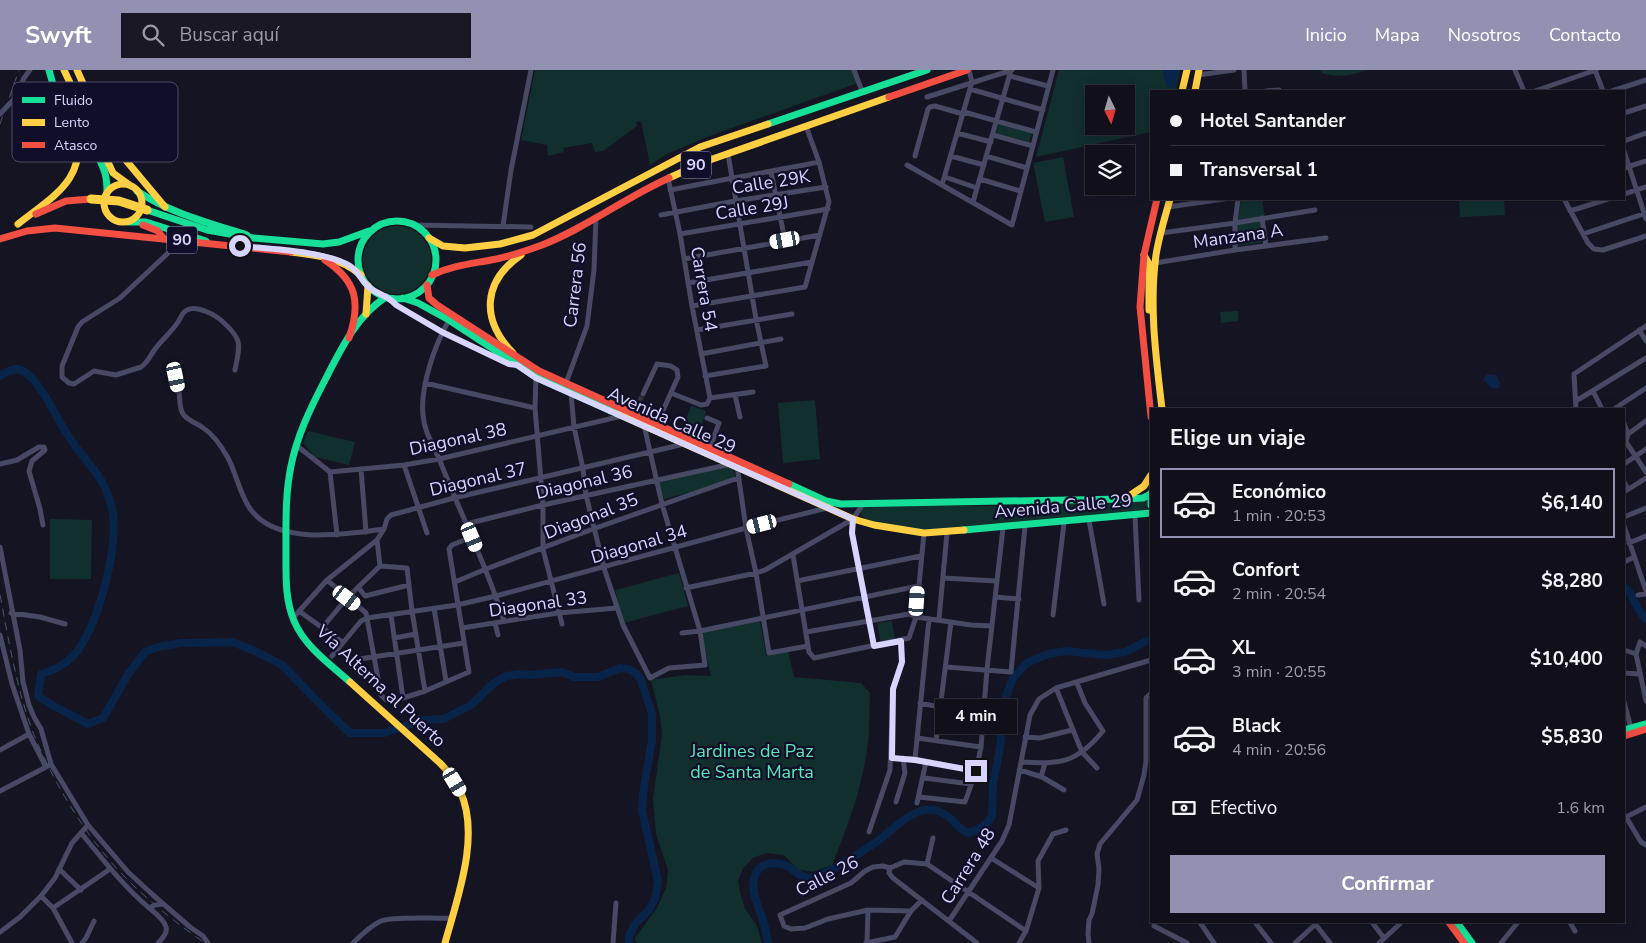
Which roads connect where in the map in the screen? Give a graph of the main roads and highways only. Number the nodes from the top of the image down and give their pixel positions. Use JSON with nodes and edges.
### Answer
{"nodes":[{"id":1,"x":64,"y":70,"type":"edge"},
{"id":2,"x":77,"y":70,"type":"edge"},
{"id":3,"x":927,"y":70,"type":"edge"},
{"id":4,"x":968,"y":70,"type":"edge"},
{"id":5,"x":1187,"y":70,"type":"edge"},
{"id":6,"x":1199,"y":73,"type":"edge"},
{"id":7,"x":70,"y":82,"type":"edge"},
{"id":8,"x":82,"y":82,"type":"edge"},
{"id":9,"x":1182,"y":90,"type":"edge"},
{"id":10,"x":1195,"y":90,"type":"edge"},
{"id":11,"x":79,"y":162,"type":"edge"},
{"id":12,"x":104,"y":162,"type":"edge"},
{"id":13,"x":106,"y":162,"type":"edge"},
{"id":14,"x":127,"y":162,"type":"edge"},
{"id":15,"x":134,"y":188,"type":"junction"},
{"id":16,"x":107,"y":193,"type":"junction"},
{"id":17,"x":1157,"y":200,"type":"edge"},
{"id":18,"x":1169,"y":203,"type":"edge"},
{"id":19,"x":165,"y":207,"type":"junction"},
{"id":20,"x":133,"y":222,"type":"junction"},
{"id":21,"x":18,"y":224,"type":"junction"},
{"id":22,"x":374,"y":229,"type":"junction"},
{"id":23,"x":0,"y":237,"type":"edge"},
{"id":24,"x":164,"y":238,"type":"junction"},
{"id":25,"x":253,"y":238,"type":"junction"},
{"id":26,"x":429,"y":238,"type":"junction"},
{"id":27,"x":211,"y":242,"type":"junction"},
{"id":28,"x":541,"y":246,"type":"junction"},
{"id":29,"x":305,"y":254,"type":"junction"},
{"id":30,"x":1144,"y":255,"type":"junction"},
{"id":31,"x":361,"y":275,"type":"junction"},
{"id":32,"x":432,"y":276,"type":"junction"},
{"id":33,"x":427,"y":284,"type":"junction"},
{"id":34,"x":368,"y":286,"type":"junction"},
{"id":35,"x":388,"y":298,"type":"junction"},
{"id":36,"x":403,"y":298,"type":"junction"},
{"id":37,"x":366,"y":314,"type":"junction"},
{"id":38,"x":1154,"y":327,"type":"junction"},
{"id":39,"x":349,"y":338,"type":"junction"},
{"id":40,"x":513,"y":353,"type":"junction"},
{"id":41,"x":1150,"y":408,"type":"edge"},
{"id":42,"x":1162,"y":408,"type":"edge"},
{"id":43,"x":710,"y":452,"type":"junction"},
{"id":44,"x":736,"y":463,"type":"junction"},
{"id":45,"x":1150,"y":477,"type":"edge"},
{"id":46,"x":1150,"y":494,"type":"edge"},
{"id":47,"x":1124,"y":499,"type":"junction"},
{"id":48,"x":1150,"y":514,"type":"edge"},
{"id":49,"x":1646,"y":724,"type":"edge"},
{"id":50,"x":1628,"y":729,"type":"edge"},
{"id":51,"x":1646,"y":729,"type":"edge"},
{"id":52,"x":1625,"y":736,"type":"edge"},
{"id":53,"x":1449,"y":923,"type":"edge"},
{"id":54,"x":1457,"y":923,"type":"edge"},
{"id":55,"x":445,"y":943,"type":"edge"},
{"id":56,"x":1464,"y":943,"type":"edge"},
{"id":57,"x":1472,"y":943,"type":"edge"}],
"edges":[{"from":1,"to":7,"type":"main road"},
{"from":2,"to":8,"type":"main road"},
{"from":3,"to":26,"type":"main road","number":"90"},
{"from":4,"to":28,"type":"main road","number":"90"},
{"from":5,"to":9,"type":"main road"},
{"from":6,"to":10,"type":"main road"},
{"from":11,"to":21,"type":"main road"},
{"from":12,"to":16,"type":"main road"},
{"from":13,"to":15,"type":"main road"},
{"from":14,"to":19,"type":"main road"},
{"from":15,"to":16,"type":"main road"},
{"from":15,"to":19,"type":"main road"},
{"from":15,"to":20,"type":"main road"},
{"from":16,"to":20,"type":"main road"},
{"from":17,"to":30,"type":"main road"},
{"from":18,"to":38,"type":"main road"},
{"from":19,"to":25,"type":"main road"},
{"from":20,"to":24,"type":"main road"},
{"from":20,"to":27,"type":"main road"},
{"from":21,"to":23,"type":"main road","number":"90"},
{"from":21,"to":25,"type":"main road","number":"90","bridge":true},
{"from":22,"to":25,"type":"main road","number":"90"},
{"from":22,"to":26,"type":"main road","number":"90"},
{"from":22,"to":31,"type":"main road","number":"90"},
{"from":23,"to":24,"type":"main road","number":"90"},
{"from":24,"to":27,"type":"main road","number":"90"},
{"from":26,"to":32,"type":"main road"},
{"from":27,"to":29,"type":"main road","number":"90"},
{"from":28,"to":32,"type":"main road","number":"90"},
{"from":28,"to":40,"type":"main road"},
{"from":29,"to":31,"type":"main road","number":"90"},
{"from":29,"to":39,"type":"main road"},
{"from":30,"to":38,"type":"main road"},
{"from":30,"to":41,"type":"main road"},
{"from":31,"to":34,"type":"main road","number":"90"},
{"from":32,"to":33,"type":"main road"},
{"from":33,"to":36,"type":"main road"},
{"from":33,"to":40,"type":"main road","name":"Avenida Calle 29"},
{"from":34,"to":35,"type":"main road","number":"90"},
{"from":34,"to":37,"type":"main road"},
{"from":35,"to":36,"type":"main road"},
{"from":35,"to":37,"type":"main road","name":"Vía Alterna al Puerto"},
{"from":36,"to":43,"type":"main road","name":"Avenida Calle 29"},
{"from":37,"to":39,"type":"main road","name":"Vía Alterna al Puerto"},
{"from":38,"to":42,"type":"main road"},
{"from":39,"to":55,"type":"main road","name":"Vía Alterna al Puerto"},
{"from":40,"to":43,"type":"main road","name":"Avenida Calle 29"},
{"from":43,"to":44,"type":"main road","name":"Avenida Calle 29"},
{"from":44,"to":47,"type":"main road","name":"Avenida Calle 29"},
{"from":44,"to":48,"type":"main road","name":"Avenida Calle 29"},
{"from":45,"to":47,"type":"main road"},
{"from":46,"to":47,"type":"main road","name":"Avenida Calle 29"},
{"from":49,"to":50,"type":"main road"},
{"from":51,"to":52,"type":"main road"},
{"from":53,"to":56,"type":"main road"},
{"from":54,"to":57,"type":"main road"}]}
